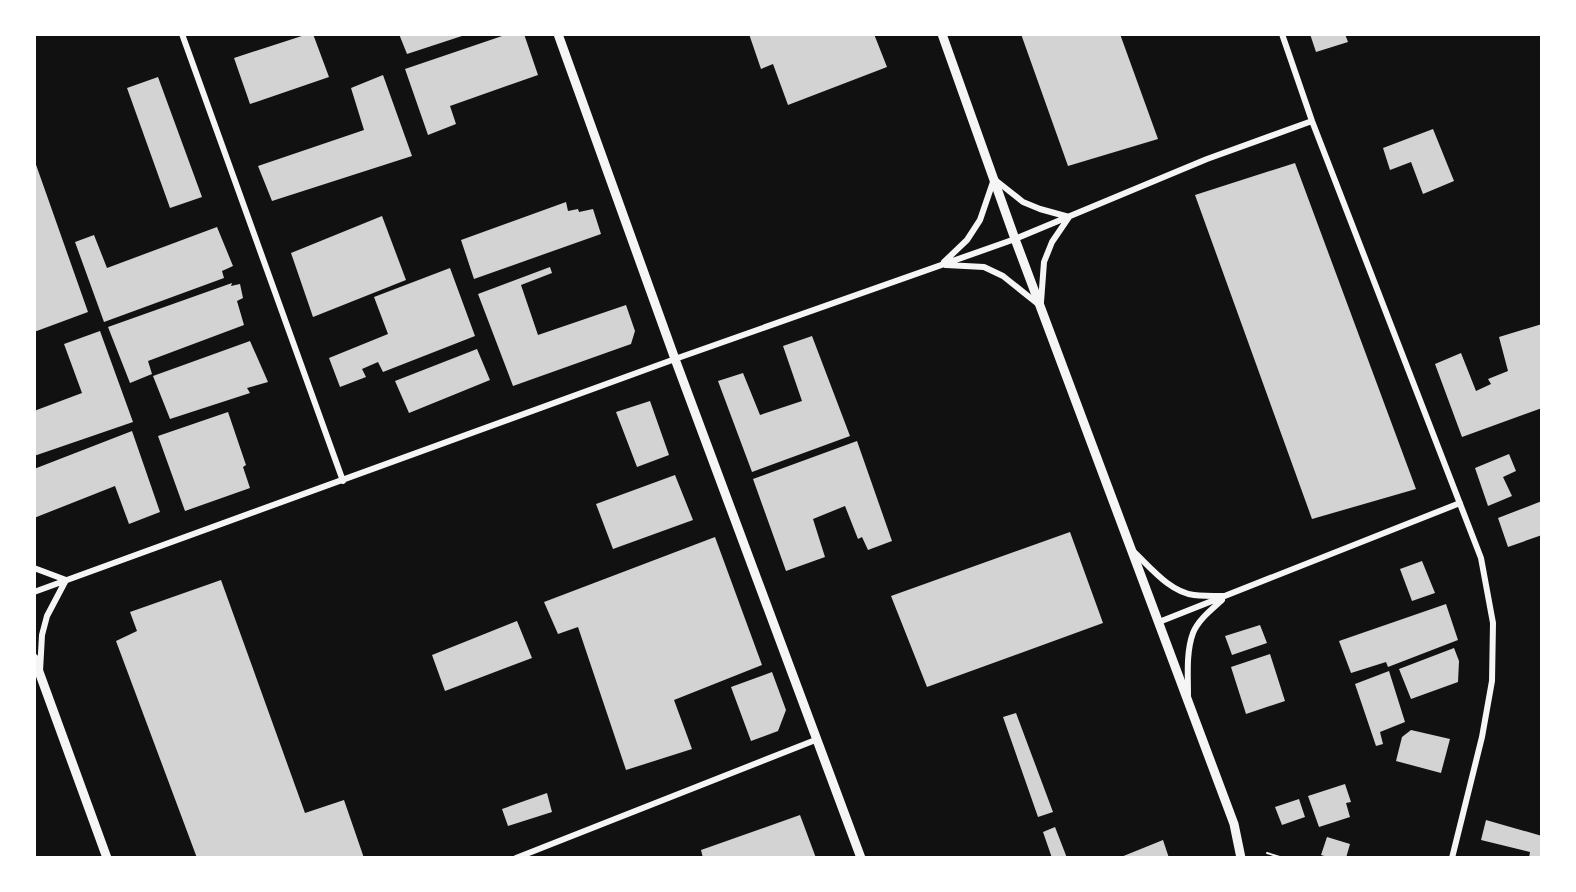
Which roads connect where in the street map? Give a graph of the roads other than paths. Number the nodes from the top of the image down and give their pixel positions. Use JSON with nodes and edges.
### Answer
{"nodes":[{"id":1,"x":177,"y":34,"type":"edge"},
{"id":2,"x":182,"y":34,"type":"edge"},
{"id":3,"x":188,"y":34,"type":"edge"},
{"id":4,"x":558,"y":34,"type":"edge"},
{"id":5,"x":942,"y":34,"type":"edge"},
{"id":6,"x":1282,"y":34,"type":"edge"},
{"id":7,"x":188,"y":51,"type":"junction"},
{"id":8,"x":1312,"y":121,"type":"junction"},
{"id":9,"x":994,"y":179,"type":"junction"},
{"id":10,"x":1069,"y":217,"type":"junction"},
{"id":11,"x":1015,"y":239,"type":"junction"},
{"id":12,"x":941,"y":265,"type":"junction"},
{"id":13,"x":1041,"y":306,"type":"junction"},
{"id":14,"x":675,"y":359,"type":"junction"},
{"id":15,"x":343,"y":481,"type":"junction"},
{"id":16,"x":1460,"y":503,"type":"junction"},
{"id":17,"x":1132,"y":550,"type":"junction"},
{"id":18,"x":34,"y":568,"type":"edge"},
{"id":19,"x":66,"y":580,"type":"junction"},
{"id":20,"x":34,"y":592,"type":"edge"},
{"id":21,"x":1226,"y":596,"type":"junction"},
{"id":22,"x":1159,"y":622,"type":"junction"},
{"id":23,"x":34,"y":658,"type":"edge"},
{"id":24,"x":40,"y":671,"type":"junction"},
{"id":25,"x":1188,"y":702,"type":"junction"},
{"id":26,"x":818,"y":739,"type":"junction"},
{"id":27,"x":108,"y":858,"type":"edge"},
{"id":28,"x":516,"y":858,"type":"edge"},
{"id":29,"x":861,"y":858,"type":"edge"},
{"id":30,"x":1241,"y":858,"type":"edge"},
{"id":31,"x":1452,"y":858,"type":"edge"}],
"edges":[{"from":1,"to":7,"type":"street"},
{"from":2,"to":7,"type":"street"},
{"from":3,"to":7,"type":"street"},
{"from":4,"to":14,"type":"street"},
{"from":5,"to":9,"type":"street"},
{"from":6,"to":8,"type":"street"},
{"from":7,"to":15,"type":"street"},
{"from":8,"to":10,"type":"street"},
{"from":8,"to":16,"type":"street"},
{"from":9,"to":10,"type":"street"},
{"from":9,"to":11,"type":"street"},
{"from":9,"to":12,"type":"street"},
{"from":10,"to":11,"type":"street"},
{"from":10,"to":13,"type":"street"},
{"from":11,"to":12,"type":"street"},
{"from":11,"to":13,"type":"street"},
{"from":12,"to":13,"type":"street"},
{"from":12,"to":14,"type":"street"},
{"from":13,"to":17,"type":"street"},
{"from":14,"to":15,"type":"street"},
{"from":14,"to":26,"type":"street"},
{"from":15,"to":19,"type":"street"},
{"from":16,"to":21,"type":"street"},
{"from":16,"to":31,"type":"street"},
{"from":17,"to":21,"type":"street"},
{"from":17,"to":22,"type":"street"},
{"from":18,"to":19,"type":"street"},
{"from":19,"to":20,"type":"street"},
{"from":19,"to":24,"type":"street"},
{"from":21,"to":22,"type":"street"},
{"from":21,"to":25,"type":"street"},
{"from":22,"to":25,"type":"street"},
{"from":23,"to":24,"type":"street"},
{"from":24,"to":27,"type":"street"},
{"from":25,"to":30,"type":"street"},
{"from":26,"to":28,"type":"street"},
{"from":26,"to":29,"type":"street"}]}
